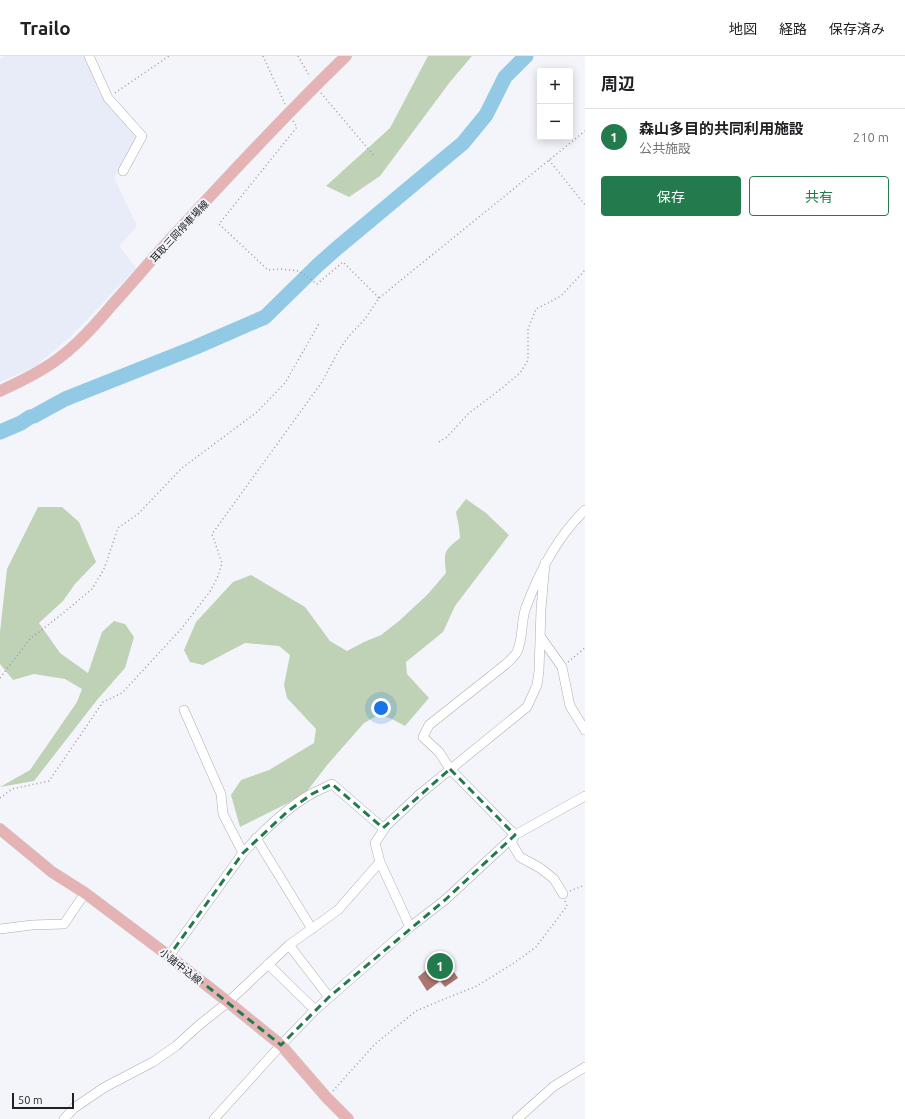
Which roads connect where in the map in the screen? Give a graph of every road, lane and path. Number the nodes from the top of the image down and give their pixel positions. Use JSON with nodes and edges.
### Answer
{"nodes":[{"id":1,"x":89,"y":56,"type":"edge"},
{"id":2,"x":170,"y":56,"type":"edge"},
{"id":3,"x":263,"y":56,"type":"edge"},
{"id":4,"x":298,"y":56,"type":"edge"},
{"id":5,"x":346,"y":56,"type":"edge"},
{"id":6,"x":315,"y":86,"type":"junction"},
{"id":7,"x":108,"y":98,"type":"junction"},
{"id":8,"x":289,"y":114,"type":"junction"},
{"id":9,"x":585,"y":131,"type":"edge"},
{"id":10,"x":375,"y":157,"type":"dead end"},
{"id":11,"x":549,"y":160,"type":"junction"},
{"id":12,"x":123,"y":171,"type":"dead end"},
{"id":13,"x":585,"y":205,"type":"edge"},
{"id":14,"x":585,"y":270,"type":"edge"},
{"id":15,"x":379,"y":298,"type":"junction"},
{"id":16,"x":320,"y":322,"type":"dead end"},
{"id":17,"x":0,"y":390,"type":"edge"},
{"id":18,"x":439,"y":442,"type":"dead end"},
{"id":19,"x":585,"y":510,"type":"edge"},
{"id":20,"x":545,"y":563,"type":"junction"},
{"id":21,"x":540,"y":636,"type":"junction"},
{"id":22,"x":585,"y":648,"type":"edge"},
{"id":23,"x":562,"y":667,"type":"junction"},
{"id":24,"x":0,"y":678,"type":"edge"},
{"id":25,"x":184,"y":710,"type":"dead end"},
{"id":26,"x":585,"y":730,"type":"edge"},
{"id":27,"x":450,"y":769,"type":"junction"},
{"id":28,"x":585,"y":796,"type":"edge"},
{"id":29,"x":0,"y":798,"type":"edge"},
{"id":30,"x":0,"y":829,"type":"edge"},
{"id":31,"x":384,"y":830,"type":"junction"},
{"id":32,"x":515,"y":834,"type":"junction"},
{"id":33,"x":256,"y":838,"type":"junction"},
{"id":34,"x":243,"y":853,"type":"junction"},
{"id":35,"x":380,"y":862,"type":"junction"},
{"id":36,"x":585,"y":885,"type":"edge"},
{"id":37,"x":85,"y":893,"type":"junction"},
{"id":38,"x":563,"y":894,"type":"junction"},
{"id":39,"x":410,"y":927,"type":"junction"},
{"id":40,"x":0,"y":929,"type":"edge"},
{"id":41,"x":312,"y":929,"type":"junction"},
{"id":42,"x":289,"y":945,"type":"junction"},
{"id":43,"x":169,"y":956,"type":"junction"},
{"id":44,"x":268,"y":964,"type":"junction"},
{"id":45,"x":329,"y":997,"type":"junction"},
{"id":46,"x":228,"y":1002,"type":"junction"},
{"id":47,"x":315,"y":1010,"type":"junction"},
{"id":48,"x":281,"y":1045,"type":"junction"},
{"id":49,"x":585,"y":1067,"type":"edge"},
{"id":50,"x":327,"y":1098,"type":"junction"},
{"id":51,"x":64,"y":1119,"type":"edge"},
{"id":52,"x":214,"y":1119,"type":"edge"},
{"id":53,"x":348,"y":1119,"type":"edge"},
{"id":54,"x":517,"y":1119,"type":"edge"}],
"edges":[{"from":1,"to":7,"type":"street"},
{"from":2,"to":7,"type":"path"},
{"from":3,"to":8,"type":"path"},
{"from":4,"to":6,"type":"path"},
{"from":5,"to":6,"type":"main road","name":"耳取三岡停車場線"},
{"from":6,"to":8,"type":"main road","name":"耳取三岡停車場線"},
{"from":6,"to":10,"type":"path"},
{"from":7,"to":12,"type":"street"},
{"from":8,"to":15,"type":"path"},
{"from":8,"to":17,"type":"main road","name":"耳取三岡停車場線"},
{"from":9,"to":11,"type":"path"},
{"from":11,"to":13,"type":"path"},
{"from":11,"to":15,"type":"path"},
{"from":14,"to":18,"type":"path"},
{"from":15,"to":29,"type":"path"},
{"from":16,"to":24,"type":"path"},
{"from":19,"to":20,"type":"street"},
{"from":20,"to":21,"type":"street"},
{"from":20,"to":27,"type":"street"},
{"from":21,"to":23,"type":"street"},
{"from":21,"to":27,"type":"street"},
{"from":22,"to":23,"type":"path"},
{"from":23,"to":26,"type":"street"},
{"from":25,"to":34,"type":"street"},
{"from":27,"to":31,"type":"street"},
{"from":27,"to":32,"type":"street"},
{"from":28,"to":32,"type":"street"},
{"from":30,"to":37,"type":"main road","name":"小諸中込線"},
{"from":31,"to":33,"type":"street"},
{"from":31,"to":35,"type":"street"},
{"from":32,"to":38,"type":"street"},
{"from":32,"to":39,"type":"street"},
{"from":33,"to":34,"type":"street"},
{"from":33,"to":41,"type":"street"},
{"from":34,"to":43,"type":"street"},
{"from":35,"to":39,"type":"street"},
{"from":35,"to":41,"type":"street"},
{"from":36,"to":38,"type":"path"},
{"from":37,"to":40,"type":"street"},
{"from":37,"to":43,"type":"main road","name":"小諸中込線"},
{"from":38,"to":50,"type":"path"},
{"from":39,"to":45,"type":"street"},
{"from":41,"to":42,"type":"street"},
{"from":42,"to":44,"type":"street"},
{"from":42,"to":45,"type":"street"},
{"from":43,"to":46,"type":"main road","name":"小諸中込線"},
{"from":44,"to":46,"type":"street"},
{"from":44,"to":47,"type":"street"},
{"from":45,"to":47,"type":"street"},
{"from":46,"to":48,"type":"main road","name":"小諸中込線"},
{"from":46,"to":51,"type":"street"},
{"from":47,"to":48,"type":"street"},
{"from":48,"to":50,"type":"main road","name":"小諸中込線"},
{"from":48,"to":52,"type":"street"},
{"from":49,"to":54,"type":"street"},
{"from":50,"to":53,"type":"main road","name":"小諸中込線"}]}
